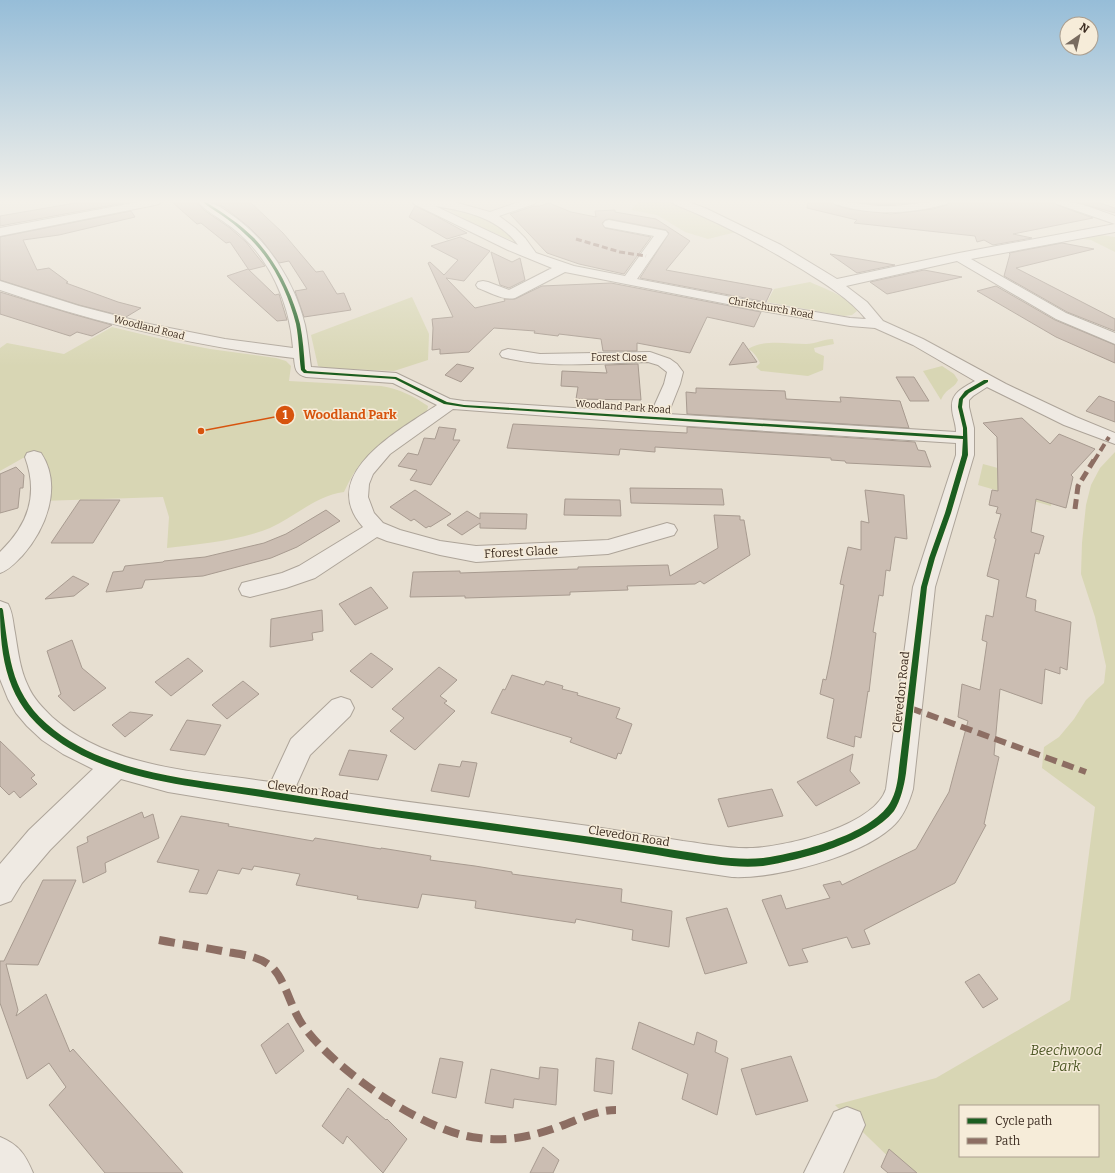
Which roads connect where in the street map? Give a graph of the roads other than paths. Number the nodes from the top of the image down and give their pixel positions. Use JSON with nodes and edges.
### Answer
{"nodes":[{"id":1,"x":267,"y":257,"type":"edge"},
{"id":2,"x":534,"y":257,"type":"edge"},
{"id":3,"x":646,"y":257,"type":"edge"},
{"id":4,"x":805,"y":257,"type":"edge"},
{"id":5,"x":959,"y":257,"type":"joint"},
{"id":6,"x":563,"y":268,"type":"junction"},
{"id":7,"x":628,"y":281,"type":"junction"},
{"id":8,"x":840,"y":283,"type":"junction"},
{"id":9,"x":0,"y":285,"type":"edge"},
{"id":10,"x":483,"y":285,"type":"dead end"},
{"id":11,"x":877,"y":304,"type":"dead end"},
{"id":12,"x":883,"y":320,"type":"junction"},
{"id":13,"x":1115,"y":339,"type":"edge"},
{"id":14,"x":301,"y":354,"type":"junction"},
{"id":15,"x":508,"y":354,"type":"dead end"},
{"id":16,"x":986,"y":381,"type":"junction"},
{"id":17,"x":449,"y":404,"type":"junction"},
{"id":18,"x":658,"y":419,"type":"junction"},
{"id":19,"x":965,"y":438,"type":"junction"},
{"id":20,"x":1115,"y":439,"type":"edge"},
{"id":21,"x":34,"y":456,"type":"dead end"},
{"id":22,"x":376,"y":528,"type":"junction"},
{"id":23,"x":667,"y":530,"type":"dead end"},
{"id":24,"x":0,"y":565,"type":"edge"},
{"id":25,"x":250,"y":589,"type":"dead end"},
{"id":26,"x":0,"y":610,"type":"edge"},
{"id":27,"x":341,"y":708,"type":"dead end"},
{"id":28,"x":116,"y":766,"type":"junction"},
{"id":29,"x":278,"y":797,"type":"junction"},
{"id":30,"x":0,"y":890,"type":"edge"},
{"id":31,"x":847,"y":1125,"type":"dead end"},
{"id":32,"x":0,"y":1156,"type":"edge"},
{"id":33,"x":14,"y":1173,"type":"edge"},
{"id":34,"x":823,"y":1173,"type":"edge"}],
"edges":[{"from":1,"to":14,"type":"street"},
{"from":2,"to":6,"type":"street","name":"Christchurch Road"},
{"from":3,"to":7,"type":"street"},
{"from":4,"to":8,"type":"street"},
{"from":5,"to":8,"type":"street"},
{"from":5,"to":13,"type":"street"},
{"from":6,"to":7,"type":"street","name":"Christchurch Road"},
{"from":6,"to":10,"type":"street"},
{"from":7,"to":12,"type":"street","name":"Christchurch Road"},
{"from":8,"to":11,"type":"street"},
{"from":8,"to":12,"type":"street"},
{"from":9,"to":14,"type":"street","name":"Woodland Road"},
{"from":12,"to":16,"type":"street","name":"Christchurch Road"},
{"from":14,"to":17,"type":"street","name":"Woodland Park Road"},
{"from":15,"to":18,"type":"street","name":"Forest Close"},
{"from":16,"to":19,"type":"street","name":"Clevedon Road"},
{"from":16,"to":20,"type":"street","name":"Christchurch Road"},
{"from":17,"to":18,"type":"street","name":"Woodland Park Road"},
{"from":17,"to":22,"type":"street","name":"Fforest Glade"},
{"from":18,"to":19,"type":"street","name":"Woodland Park Road"},
{"from":19,"to":29,"type":"street","name":"Clevedon Road"},
{"from":21,"to":24,"type":"street"},
{"from":22,"to":23,"type":"street","name":"Fforest Glade"},
{"from":22,"to":25,"type":"street"},
{"from":26,"to":28,"type":"street","name":"Clevedon Road"},
{"from":27,"to":29,"type":"street"},
{"from":28,"to":29,"type":"street","name":"Clevedon Road"},
{"from":28,"to":30,"type":"street"},
{"from":31,"to":34,"type":"street"},
{"from":32,"to":33,"type":"street"}]}
